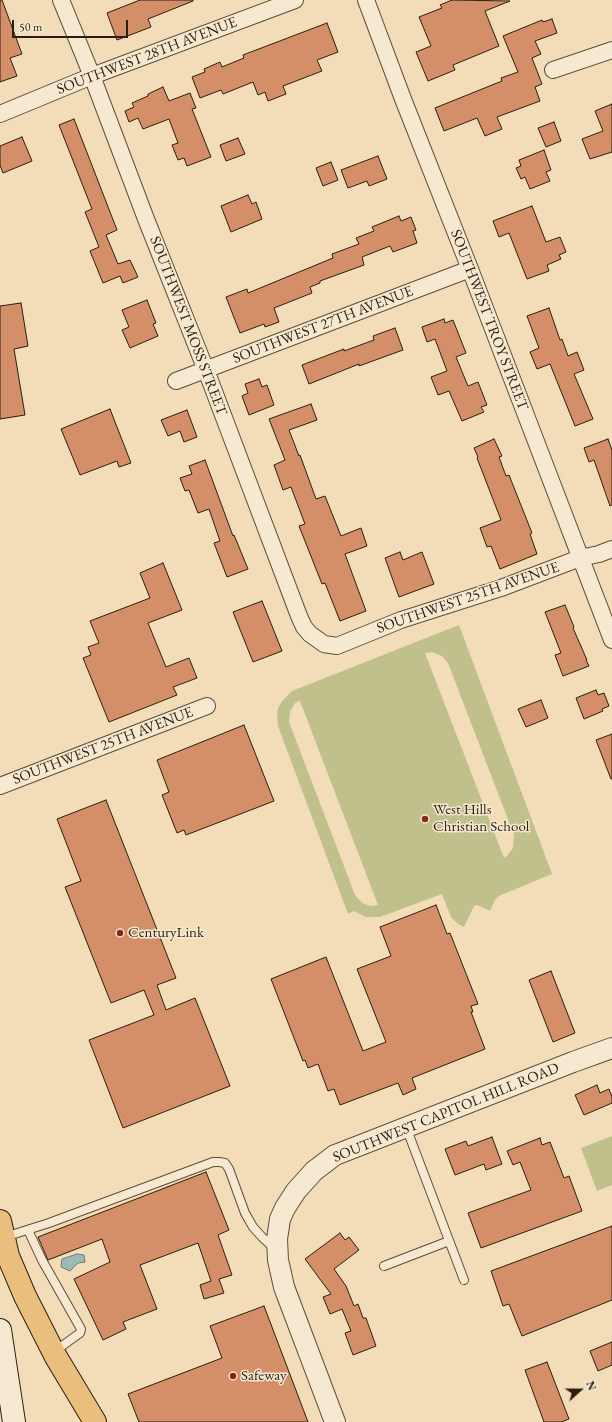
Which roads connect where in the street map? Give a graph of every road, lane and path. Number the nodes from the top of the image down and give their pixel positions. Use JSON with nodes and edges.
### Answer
{"nodes":[{"id":1,"x":62,"y":0,"type":"edge"},
{"id":2,"x":295,"y":0,"type":"edge"},
{"id":3,"x":366,"y":0,"type":"edge"},
{"id":4,"x":612,"y":50,"type":"edge"},
{"id":5,"x":553,"y":70,"type":"dead end"},
{"id":6,"x":92,"y":76,"type":"junction"},
{"id":7,"x":0,"y":114,"type":"edge"},
{"id":8,"x":470,"y":269,"type":"junction"},
{"id":9,"x":206,"y":370,"type":"junction"},
{"id":10,"x":176,"y":381,"type":"dead end"},
{"id":11,"x":612,"y":549,"type":"edge"},
{"id":12,"x":580,"y":558,"type":"junction"},
{"id":13,"x":612,"y":640,"type":"edge"},
{"id":14,"x":324,"y":644,"type":"joint"},
{"id":15,"x":207,"y":706,"type":"dead end"},
{"id":16,"x":0,"y":786,"type":"edge"},
{"id":17,"x":612,"y":1048,"type":"edge"},
{"id":18,"x":406,"y":1126,"type":"junction"},
{"id":19,"x":2,"y":1229,"type":"edge"},
{"id":20,"x":28,"y":1230,"type":"junction"},
{"id":21,"x":449,"y":1241,"type":"junction"},
{"id":22,"x":277,"y":1251,"type":"junction"},
{"id":23,"x":384,"y":1266,"type":"dead end"},
{"id":24,"x":464,"y":1280,"type":"dead end"},
{"id":25,"x":0,"y":1330,"type":"edge"},
{"id":26,"x":54,"y":1353,"type":"junction"},
{"id":27,"x":14,"y":1422,"type":"edge"},
{"id":28,"x":95,"y":1422,"type":"edge"},
{"id":29,"x":335,"y":1422,"type":"edge"}],
"edges":[{"from":1,"to":6,"type":"street","name":"SOUTHWEST MOSS STREET"},
{"from":2,"to":6,"type":"street","name":"SOUTHWEST 28TH AVENUE"},
{"from":3,"to":8,"type":"street","name":"SOUTHWEST TROY STREET"},
{"from":4,"to":5,"type":"street"},
{"from":6,"to":7,"type":"street","name":"SOUTHWEST 28TH AVENUE"},
{"from":6,"to":9,"type":"street","name":"SOUTHWEST MOSS STREET"},
{"from":8,"to":9,"type":"street","name":"SOUTHWEST 27TH AVENUE"},
{"from":8,"to":12,"type":"street","name":"SOUTHWEST TROY STREET"},
{"from":9,"to":10,"type":"street","name":"SOUTHWEST 27TH AVENUE"},
{"from":9,"to":14,"type":"street","name":"SOUTHWEST MOSS STREET"},
{"from":11,"to":12,"type":"street","name":"SOUTHWEST 25TH AVENUE"},
{"from":12,"to":13,"type":"street","name":"SOUTHWEST TROY STREET"},
{"from":12,"to":14,"type":"street","name":"SOUTHWEST 25TH AVENUE"},
{"from":15,"to":16,"type":"street","name":"SOUTHWEST 25TH AVENUE"},
{"from":17,"to":18,"type":"street","name":"SOUTHWEST CAPITOL HILL ROAD"},
{"from":18,"to":21,"type":"lane"},
{"from":18,"to":22,"type":"street","name":"SOUTHWEST CAPITOL HILL ROAD"},
{"from":19,"to":20,"type":"lane"},
{"from":19,"to":26,"type":"main road"},
{"from":20,"to":22,"type":"lane"},
{"from":20,"to":26,"type":"lane"},
{"from":21,"to":23,"type":"lane"},
{"from":21,"to":24,"type":"lane"},
{"from":22,"to":29,"type":"street","name":"SOUTHWEST CAPITOL HILL ROAD"},
{"from":25,"to":27,"type":"main road"},
{"from":26,"to":28,"type":"main road"}]}
